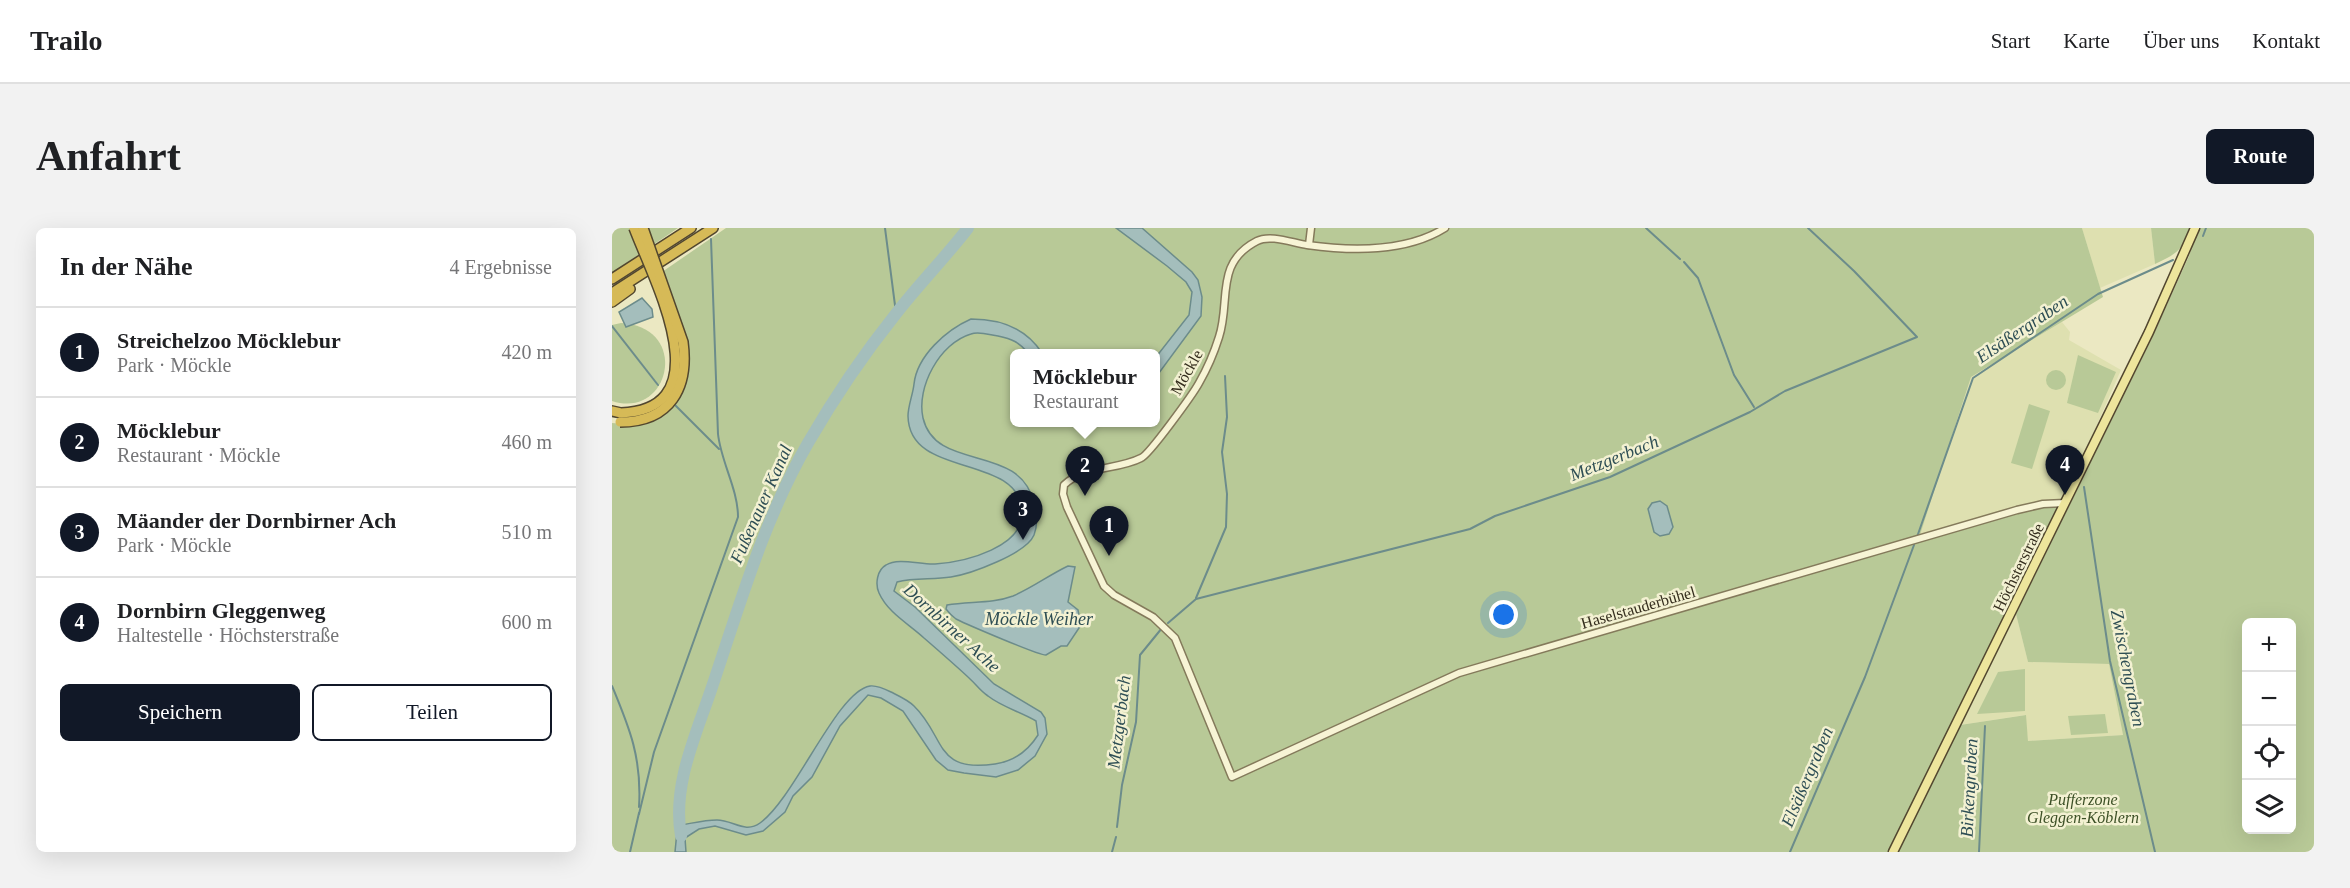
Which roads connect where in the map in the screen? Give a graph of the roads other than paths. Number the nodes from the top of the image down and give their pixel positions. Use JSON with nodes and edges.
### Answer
{"nodes":[{"id":1,"x":634,"y":228,"type":"edge"},
{"id":2,"x":643,"y":228,"type":"edge"},
{"id":3,"x":691,"y":228,"type":"edge"},
{"id":4,"x":712,"y":228,"type":"edge"},
{"id":5,"x":1445,"y":228,"type":"edge"},
{"id":6,"x":2195,"y":228,"type":"edge"},
{"id":7,"x":1311,"y":230,"type":"edge"},
{"id":8,"x":1309,"y":245,"type":"junction"},
{"id":9,"x":671,"y":255,"type":"junction"},
{"id":10,"x":612,"y":279,"type":"edge"},
{"id":11,"x":612,"y":294,"type":"edge"},
{"id":12,"x":612,"y":302,"type":"edge"},
{"id":13,"x":616,"y":416,"type":"edge"},
{"id":14,"x":2066,"y":503,"type":"junction"},
{"id":15,"x":1232,"y":777,"type":"joint"},
{"id":16,"x":1893,"y":852,"type":"edge"}],
"edges":[{"from":1,"to":13,"type":"highway","bridge":true},
{"from":2,"to":13,"type":"highway","bridge":true},
{"from":3,"to":10,"type":"highway"},
{"from":4,"to":9,"type":"highway"},
{"from":5,"to":8,"type":"street"},
{"from":6,"to":14,"type":"main road","name":"Höchsterstraße"},
{"from":7,"to":8,"type":"street"},
{"from":8,"to":15,"type":"street","name":"Möckle"},
{"from":9,"to":11,"type":"highway"},
{"from":9,"to":12,"type":"highway"},
{"from":14,"to":15,"type":"street","name":"Haselstauderbühel"},
{"from":14,"to":16,"type":"main road","name":"Höchsterstraße"}]}
